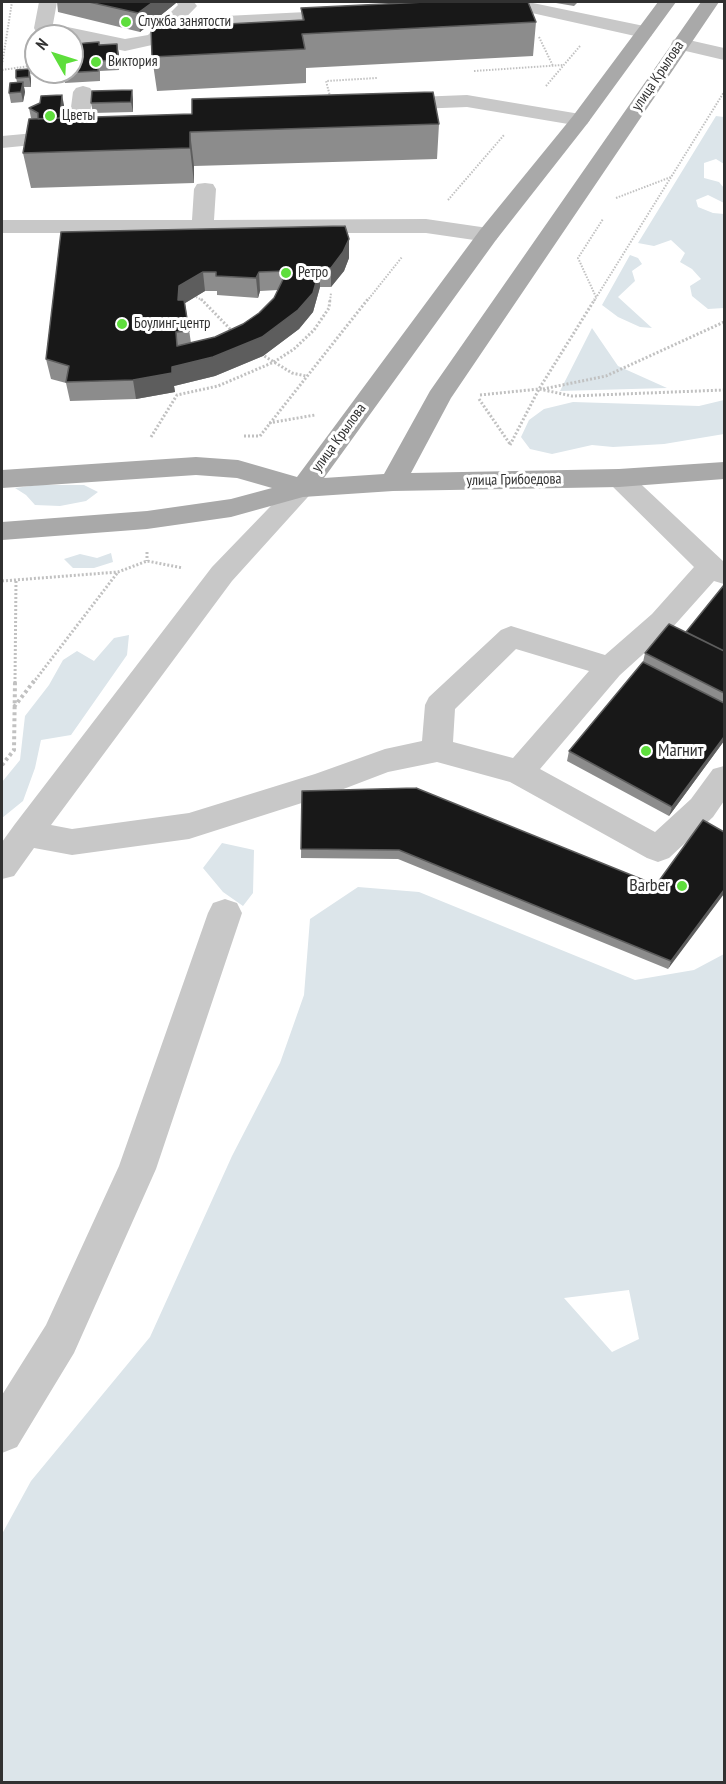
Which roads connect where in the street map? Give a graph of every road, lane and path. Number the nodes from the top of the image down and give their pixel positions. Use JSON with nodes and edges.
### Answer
{"nodes":[{"id":1,"x":12,"y":2,"type":"edge"},
{"id":2,"x":48,"y":2,"type":"edge"},
{"id":3,"x":184,"y":2,"type":"edge"},
{"id":4,"x":667,"y":2,"type":"edge"},
{"id":5,"x":710,"y":2,"type":"edge"},
{"id":6,"x":497,"y":4,"type":"edge"},
{"id":7,"x":370,"y":15,"type":"edge"},
{"id":8,"x":600,"y":22,"type":"junction"},
{"id":9,"x":205,"y":23,"type":"edge"},
{"id":10,"x":644,"y":32,"type":"junction"},
{"id":11,"x":680,"y":44,"type":"junction"},
{"id":12,"x":724,"y":54,"type":"edge"},
{"id":13,"x":2,"y":65,"type":"edge"},
{"id":14,"x":24,"y":67,"type":"edge"},
{"id":15,"x":2,"y":70,"type":"edge"},
{"id":16,"x":83,"y":92,"type":"dead end"},
{"id":17,"x":724,"y":92,"type":"edge"},
{"id":18,"x":369,"y":106,"type":"edge"},
{"id":19,"x":525,"y":110,"type":"junction"},
{"id":20,"x":580,"y":120,"type":"junction"},
{"id":21,"x":100,"y":130,"type":"edge"},
{"id":22,"x":76,"y":136,"type":"junction"},
{"id":23,"x":2,"y":142,"type":"edge"},
{"id":24,"x":672,"y":176,"type":"junction"},
{"id":25,"x":205,"y":189,"type":"dead end"},
{"id":26,"x":612,"y":206,"type":"dead end"},
{"id":27,"x":606,"y":214,"type":"dead end"},
{"id":28,"x":426,"y":226,"type":"junction"},
{"id":29,"x":2,"y":227,"type":"edge"},
{"id":30,"x":203,"y":227,"type":"junction"},
{"id":31,"x":488,"y":235,"type":"junction"},
{"id":32,"x":331,"y":293,"type":"dead end"},
{"id":33,"x":196,"y":297,"type":"edge"},
{"id":34,"x":596,"y":298,"type":"junction"},
{"id":35,"x":724,"y":322,"type":"edge"},
{"id":36,"x":237,"y":335,"type":"edge"},
{"id":37,"x":254,"y":350,"type":"edge"},
{"id":38,"x":274,"y":362,"type":"junction"},
{"id":39,"x":306,"y":376,"type":"junction"},
{"id":40,"x":539,"y":389,"type":"junction"},
{"id":41,"x":724,"y":390,"type":"edge"},
{"id":42,"x":360,"y":408,"type":"junction"},
{"id":43,"x":268,"y":423,"type":"junction"},
{"id":44,"x":238,"y":437,"type":"dead end"},
{"id":45,"x":160,"y":441,"type":"dead end"},
{"id":46,"x":724,"y":471,"type":"edge"},
{"id":47,"x":619,"y":478,"type":"junction"},
{"id":48,"x":2,"y":479,"type":"edge"},
{"id":49,"x":393,"y":482,"type":"junction"},
{"id":50,"x":303,"y":488,"type":"junction"},
{"id":51,"x":2,"y":531,"type":"edge"},
{"id":52,"x":717,"y":570,"type":"edge"},
{"id":53,"x":118,"y":572,"type":"junction"},
{"id":54,"x":222,"y":574,"type":"junction"},
{"id":55,"x":16,"y":580,"type":"junction"},
{"id":56,"x":2,"y":581,"type":"edge"},
{"id":57,"x":610,"y":667,"type":"junction"},
{"id":58,"x":14,"y":707,"type":"junction"},
{"id":59,"x":437,"y":750,"type":"junction"},
{"id":60,"x":2,"y":765,"type":"edge"},
{"id":61,"x":519,"y":772,"type":"junction"},
{"id":62,"x":724,"y":778,"type":"edge"},
{"id":63,"x":26,"y":833,"type":"junction"},
{"id":64,"x":2,"y":866,"type":"edge"},
{"id":65,"x":225,"y":913,"type":"dead end"},
{"id":66,"x":2,"y":1432,"type":"edge"}],
"edges":[{"from":1,"to":13,"type":"path"},
{"from":2,"to":3,"type":"street"},
{"from":4,"to":10,"type":"main road","name":"улица Крылова"},
{"from":5,"to":11,"type":"main road","name":"улица Крылова"},
{"from":6,"to":8,"type":"street"},
{"from":7,"to":9,"type":"street"},
{"from":8,"to":10,"type":"street"},
{"from":8,"to":19,"type":"path"},
{"from":10,"to":20,"type":"main road","name":"улица Крылова"},
{"from":11,"to":12,"type":"street"},
{"from":11,"to":49,"type":"main road","name":"улица Крылова"},
{"from":14,"to":15,"type":"path"},
{"from":16,"to":22,"type":"street"},
{"from":17,"to":24,"type":"path"},
{"from":18,"to":19,"type":"street"},
{"from":19,"to":20,"type":"street"},
{"from":19,"to":28,"type":"path"},
{"from":20,"to":31,"type":"main road","name":"улица Крылова"},
{"from":21,"to":22,"type":"street"},
{"from":22,"to":23,"type":"street"},
{"from":24,"to":26,"type":"path"},
{"from":24,"to":34,"type":"path"},
{"from":25,"to":30,"type":"street"},
{"from":27,"to":34,"type":"path"},
{"from":28,"to":30,"type":"street"},
{"from":28,"to":31,"type":"street"},
{"from":28,"to":39,"type":"path"},
{"from":29,"to":30,"type":"street"},
{"from":31,"to":42,"type":"main road","name":"улица Крылова"},
{"from":32,"to":38,"type":"path"},
{"from":33,"to":36,"type":"path"},
{"from":34,"to":40,"type":"path"},
{"from":35,"to":40,"type":"path"},
{"from":37,"to":38,"type":"path"},
{"from":38,"to":39,"type":"path"},
{"from":38,"to":45,"type":"path"},
{"from":39,"to":43,"type":"path"},
{"from":40,"to":40,"type":"path"},
{"from":40,"to":41,"type":"path"},
{"from":42,"to":43,"type":"path"},
{"from":42,"to":50,"type":"main road","name":"улица Крылова"},
{"from":43,"to":44,"type":"path"},
{"from":46,"to":47,"type":"main road","name":"улица Грибоедова"},
{"from":47,"to":49,"type":"main road","name":"улица Грибоедова"},
{"from":47,"to":52,"type":"street"},
{"from":48,"to":50,"type":"main road","name":"улица Грибоедова"},
{"from":49,"to":50,"type":"main road","name":"улица Грибоедова"},
{"from":50,"to":51,"type":"main road","name":"улица Грибоедова"},
{"from":50,"to":54,"type":"street","name":"улица Крылова"},
{"from":52,"to":57,"type":"street"},
{"from":53,"to":54,"type":"path"},
{"from":53,"to":55,"type":"path"},
{"from":53,"to":58,"type":"path"},
{"from":54,"to":63,"type":"street","name":"улица Крылова"},
{"from":55,"to":56,"type":"path"},
{"from":55,"to":58,"type":"path"},
{"from":57,"to":59,"type":"street"},
{"from":57,"to":61,"type":"street"},
{"from":58,"to":60,"type":"path"},
{"from":59,"to":61,"type":"street"},
{"from":59,"to":63,"type":"street"},
{"from":61,"to":62,"type":"street"},
{"from":63,"to":64,"type":"street","name":"улица Крылова"},
{"from":65,"to":66,"type":"street"}]}
